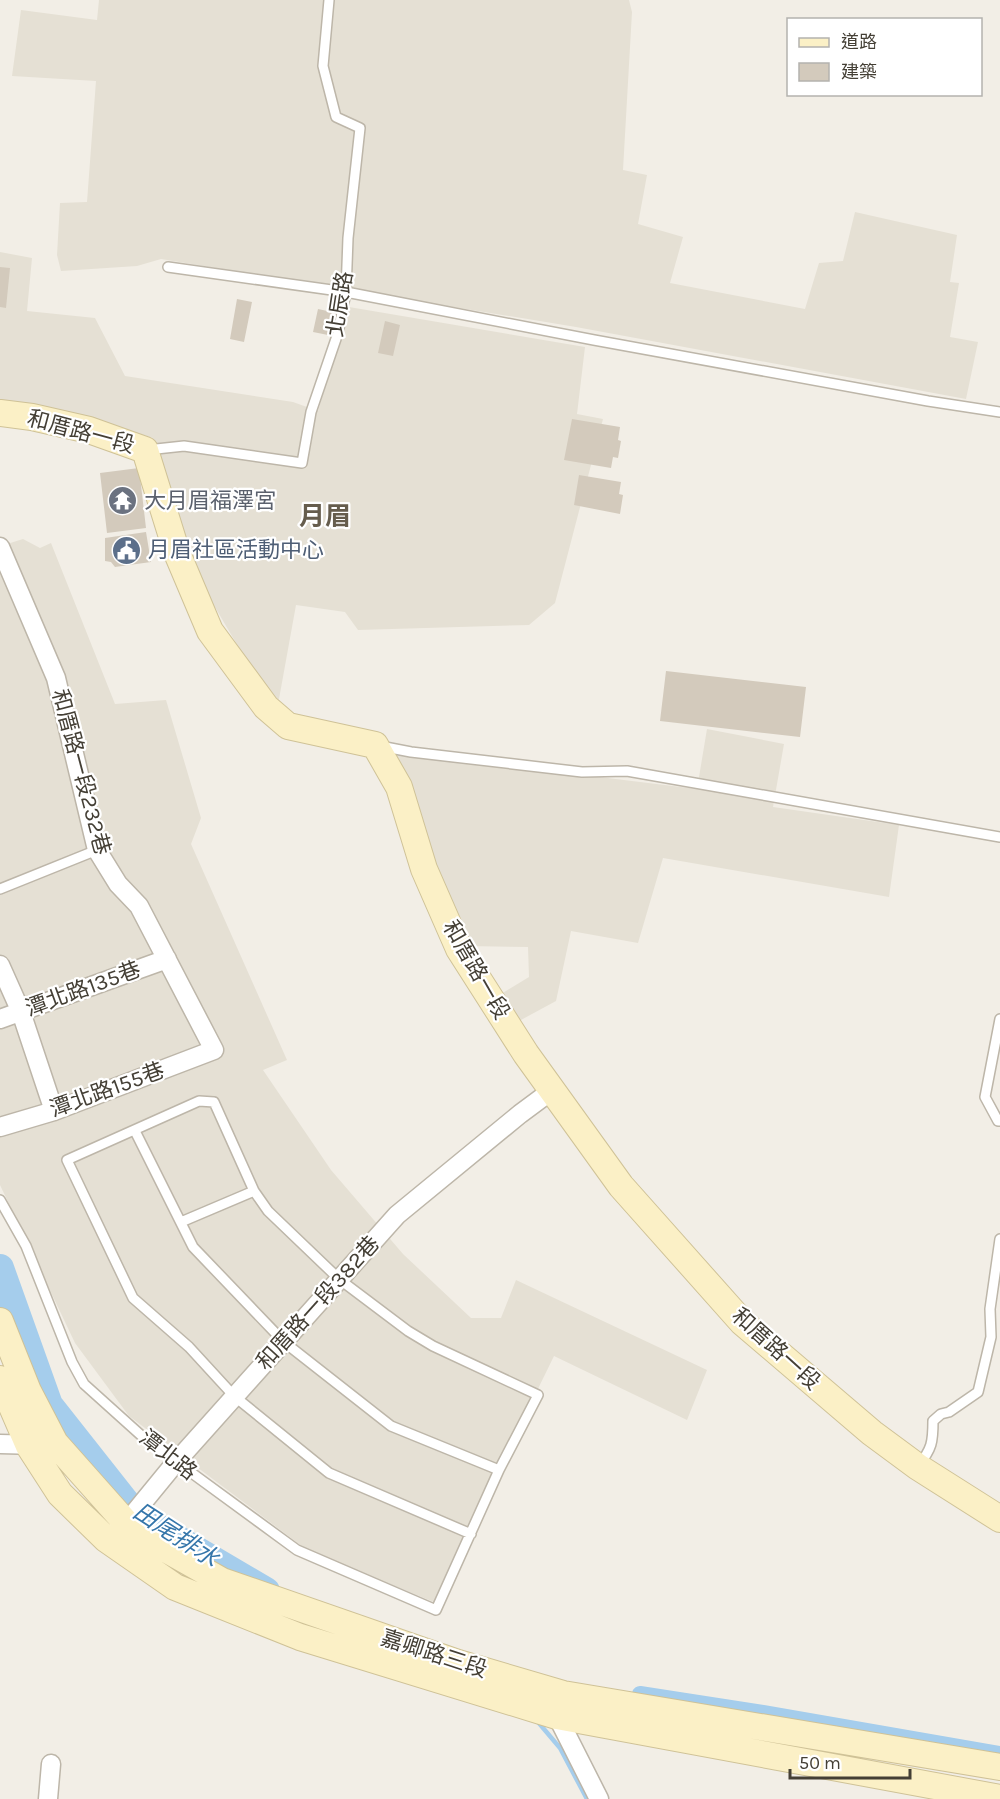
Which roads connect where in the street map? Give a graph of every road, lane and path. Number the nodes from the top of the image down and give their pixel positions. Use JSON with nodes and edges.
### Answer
{"nodes":[{"id":1,"x":329,"y":0,"type":"edge"},
{"id":2,"x":168,"y":267,"type":"dead end"},
{"id":3,"x":346,"y":292,"type":"junction"},
{"id":4,"x":1000,"y":412,"type":"edge"},
{"id":5,"x":0,"y":413,"type":"edge"},
{"id":6,"x":145,"y":450,"type":"junction"},
{"id":7,"x":0,"y":547,"type":"edge"},
{"id":8,"x":375,"y":745,"type":"junction"},
{"id":9,"x":1000,"y":837,"type":"edge"},
{"id":10,"x":97,"y":850,"type":"junction"},
{"id":11,"x":0,"y":889,"type":"edge"},
{"id":12,"x":167,"y":959,"type":"junction"},
{"id":13,"x":0,"y":965,"type":"edge"},
{"id":14,"x":21,"y":1012,"type":"junction"},
{"id":15,"x":0,"y":1018,"type":"edge"},
{"id":16,"x":1000,"y":1019,"type":"edge"},
{"id":17,"x":214,"y":1050,"type":"joint"},
{"id":18,"x":551,"y":1091,"type":"junction"},
{"id":19,"x":54,"y":1111,"type":"junction"},
{"id":20,"x":1000,"y":1121,"type":"edge"},
{"id":21,"x":0,"y":1127,"type":"edge"},
{"id":22,"x":135,"y":1131,"type":"junction"},
{"id":23,"x":254,"y":1191,"type":"junction"},
{"id":24,"x":0,"y":1200,"type":"edge"},
{"id":25,"x":181,"y":1222,"type":"junction"},
{"id":26,"x":1000,"y":1239,"type":"edge"},
{"id":27,"x":339,"y":1279,"type":"junction"},
{"id":28,"x":0,"y":1321,"type":"edge"},
{"id":29,"x":284,"y":1342,"type":"junction"},
{"id":30,"x":0,"y":1379,"type":"edge"},
{"id":31,"x":234,"y":1396,"type":"junction"},
{"id":32,"x":55,"y":1443,"type":"junction"},
{"id":33,"x":0,"y":1444,"type":"edge"},
{"id":34,"x":29,"y":1446,"type":"junction"},
{"id":35,"x":176,"y":1462,"type":"junction"},
{"id":36,"x":918,"y":1467,"type":"junction"},
{"id":37,"x":499,"y":1470,"type":"junction"},
{"id":38,"x":1000,"y":1519,"type":"edge"},
{"id":39,"x":126,"y":1523,"type":"junction"},
{"id":40,"x":471,"y":1534,"type":"junction"},
{"id":41,"x":106,"y":1539,"type":"junction"},
{"id":42,"x":560,"y":1705,"type":"junction"},
{"id":43,"x":51,"y":1764,"type":"dead end"},
{"id":44,"x":1000,"y":1767,"type":"edge"},
{"id":45,"x":1000,"y":1798,"type":"edge"},
{"id":46,"x":48,"y":1799,"type":"edge"},
{"id":47,"x":599,"y":1799,"type":"edge"}],
"edges":[{"from":1,"to":3,"type":"lane","name":"北辰路"},
{"from":2,"to":3,"type":"lane"},
{"from":3,"to":4,"type":"lane"},
{"from":3,"to":6,"type":"lane","name":"北辰路"},
{"from":5,"to":6,"type":"street","name":"和厝路一段"},
{"from":6,"to":8,"type":"street","name":"和厝路一段"},
{"from":7,"to":10,"type":"street","name":"和厝路一段232巷"},
{"from":8,"to":9,"type":"lane"},
{"from":8,"to":18,"type":"street","name":"和厝路一段"},
{"from":10,"to":11,"type":"lane"},
{"from":10,"to":12,"type":"street","name":"和厝路一段232巷"},
{"from":12,"to":14,"type":"street","name":"潭北路135巷"},
{"from":12,"to":17,"type":"street","name":"和厝路一段232巷"},
{"from":13,"to":14,"type":"street"},
{"from":14,"to":15,"type":"street","name":"潭北路135巷"},
{"from":14,"to":19,"type":"street"},
{"from":16,"to":20,"type":"lane"},
{"from":17,"to":19,"type":"street","name":"潭北路155巷"},
{"from":18,"to":27,"type":"street","name":"和厝路一段382巷"},
{"from":18,"to":36,"type":"street","name":"和厝路一段"},
{"from":19,"to":21,"type":"street","name":"潭北路155巷"},
{"from":22,"to":23,"type":"lane"},
{"from":22,"to":25,"type":"lane"},
{"from":22,"to":31,"type":"lane"},
{"from":23,"to":25,"type":"lane"},
{"from":23,"to":27,"type":"lane"},
{"from":24,"to":35,"type":"lane","name":"潭北路"},
{"from":25,"to":29,"type":"lane"},
{"from":26,"to":36,"type":"lane"},
{"from":27,"to":29,"type":"street","name":"和厝路一段382巷"},
{"from":27,"to":37,"type":"lane"},
{"from":28,"to":32,"type":"street","name":"嘉卿路三段"},
{"from":29,"to":31,"type":"street","name":"和厝路一段382巷"},
{"from":29,"to":37,"type":"lane"},
{"from":30,"to":34,"type":"street","name":"嘉卿路三段"},
{"from":31,"to":35,"type":"street","name":"和厝路一段382巷"},
{"from":31,"to":40,"type":"lane"},
{"from":32,"to":34,"type":"street"},
{"from":32,"to":39,"type":"street","name":"嘉卿路三段"},
{"from":33,"to":34,"type":"street"},
{"from":34,"to":41,"type":"street","name":"嘉卿路三段"},
{"from":35,"to":39,"type":"street","name":"和厝路一段382巷"},
{"from":35,"to":40,"type":"lane","name":"潭北路"},
{"from":36,"to":38,"type":"street","name":"和厝路一段"},
{"from":37,"to":40,"type":"lane"},
{"from":39,"to":41,"type":"street","name":"和厝路一段382巷"},
{"from":39,"to":42,"type":"street","name":"嘉卿路三段"},
{"from":41,"to":42,"type":"street","name":"嘉卿路三段"},
{"from":42,"to":44,"type":"street","name":"嘉卿路三段"},
{"from":42,"to":45,"type":"street","name":"嘉卿路三段"},
{"from":42,"to":47,"type":"street"},
{"from":43,"to":46,"type":"street"}]}
